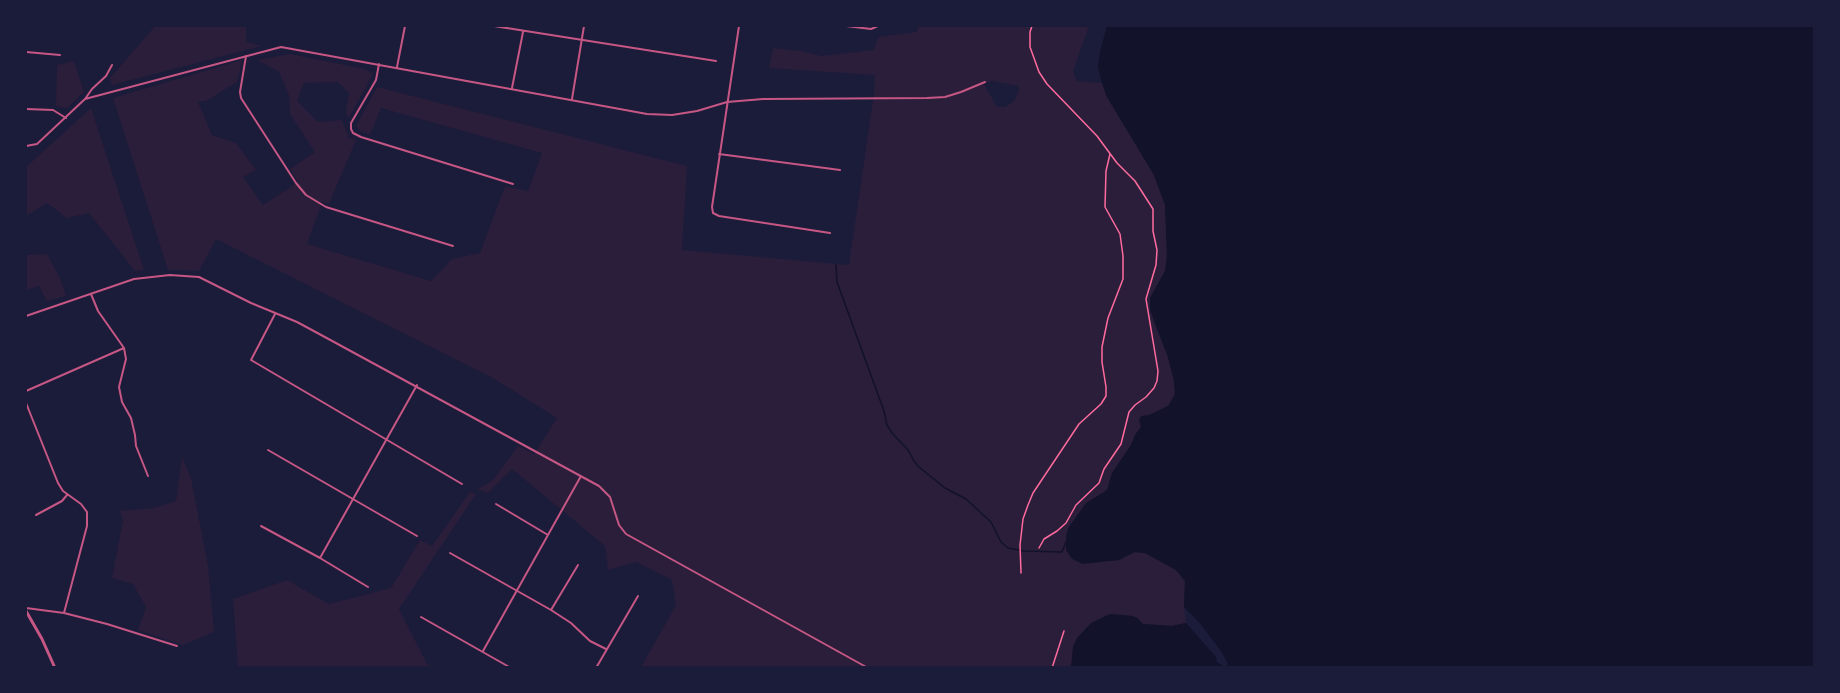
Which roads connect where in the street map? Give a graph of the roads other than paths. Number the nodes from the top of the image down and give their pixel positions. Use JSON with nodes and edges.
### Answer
{"nodes":[{"id":1,"x":405,"y":26,"type":"edge"},
{"id":2,"x":494,"y":26,"type":"edge"},
{"id":3,"x":584,"y":26,"type":"edge"},
{"id":4,"x":739,"y":26,"type":"edge"},
{"id":5,"x":846,"y":26,"type":"edge"},
{"id":6,"x":877,"y":27,"type":"edge"},
{"id":7,"x":523,"y":31,"type":"junction"},
{"id":8,"x":582,"y":39,"type":"junction"},
{"id":9,"x":26,"y":52,"type":"edge"},
{"id":10,"x":60,"y":55,"type":"dead end"},
{"id":11,"x":246,"y":55,"type":"junction"},
{"id":12,"x":716,"y":61,"type":"dead end"},
{"id":13,"x":379,"y":64,"type":"junction"},
{"id":14,"x":112,"y":65,"type":"dead end"},
{"id":15,"x":397,"y":67,"type":"junction"},
{"id":16,"x":985,"y":82,"type":"dead end"},
{"id":17,"x":512,"y":88,"type":"junction"},
{"id":18,"x":85,"y":99,"type":"junction"},
{"id":19,"x":572,"y":99,"type":"junction"},
{"id":20,"x":727,"y":102,"type":"junction"},
{"id":21,"x":26,"y":109,"type":"edge"},
{"id":22,"x":66,"y":118,"type":"junction"},
{"id":23,"x":26,"y":146,"type":"edge"},
{"id":24,"x":719,"y":154,"type":"junction"},
{"id":25,"x":840,"y":170,"type":"dead end"},
{"id":26,"x":513,"y":184,"type":"dead end"},
{"id":27,"x":830,"y":233,"type":"dead end"},
{"id":28,"x":453,"y":246,"type":"dead end"},
{"id":29,"x":91,"y":294,"type":"junction"},
{"id":30,"x":275,"y":314,"type":"junction"},
{"id":31,"x":26,"y":316,"type":"edge"},
{"id":32,"x":123,"y":348,"type":"junction"},
{"id":33,"x":417,"y":386,"type":"junction"},
{"id":34,"x":26,"y":391,"type":"edge"},
{"id":35,"x":26,"y":403,"type":"edge"},
{"id":36,"x":387,"y":440,"type":"junction"},
{"id":37,"x":268,"y":450,"type":"dead end"},
{"id":38,"x":148,"y":476,"type":"dead end"},
{"id":39,"x":581,"y":476,"type":"junction"},
{"id":40,"x":462,"y":484,"type":"dead end"},
{"id":41,"x":67,"y":495,"type":"junction"},
{"id":42,"x":353,"y":499,"type":"junction"},
{"id":43,"x":496,"y":504,"type":"dead end"},
{"id":44,"x":36,"y":515,"type":"dead end"},
{"id":45,"x":261,"y":526,"type":"dead end"},
{"id":46,"x":548,"y":535,"type":"junction"},
{"id":47,"x":417,"y":536,"type":"dead end"},
{"id":48,"x":450,"y":553,"type":"dead end"},
{"id":49,"x":320,"y":558,"type":"junction"},
{"id":50,"x":578,"y":565,"type":"dead end"},
{"id":51,"x":368,"y":587,"type":"dead end"},
{"id":52,"x":517,"y":592,"type":"junction"},
{"id":53,"x":638,"y":596,"type":"dead end"},
{"id":54,"x":26,"y":610,"type":"edge"},
{"id":55,"x":551,"y":610,"type":"junction"},
{"id":56,"x":64,"y":613,"type":"junction"},
{"id":57,"x":421,"y":617,"type":"dead end"},
{"id":58,"x":177,"y":646,"type":"dead end"},
{"id":59,"x":606,"y":649,"type":"junction"},
{"id":60,"x":483,"y":651,"type":"junction"},
{"id":61,"x":55,"y":668,"type":"edge"},
{"id":62,"x":511,"y":668,"type":"edge"},
{"id":63,"x":596,"y":668,"type":"edge"},
{"id":64,"x":868,"y":668,"type":"edge"}],
"edges":[{"from":1,"to":15,"type":"street"},
{"from":2,"to":7,"type":"street"},
{"from":3,"to":8,"type":"street"},
{"from":4,"to":20,"type":"street"},
{"from":5,"to":6,"type":"street"},
{"from":7,"to":8,"type":"street"},
{"from":7,"to":17,"type":"street"},
{"from":8,"to":12,"type":"street"},
{"from":8,"to":19,"type":"street"},
{"from":9,"to":10,"type":"street"},
{"from":11,"to":13,"type":"street"},
{"from":11,"to":18,"type":"street"},
{"from":11,"to":28,"type":"street"},
{"from":13,"to":15,"type":"street"},
{"from":13,"to":26,"type":"street"},
{"from":14,"to":18,"type":"street"},
{"from":15,"to":17,"type":"street"},
{"from":16,"to":20,"type":"street"},
{"from":17,"to":19,"type":"street"},
{"from":18,"to":22,"type":"street"},
{"from":19,"to":20,"type":"street"},
{"from":20,"to":24,"type":"street"},
{"from":21,"to":22,"type":"street"},
{"from":22,"to":23,"type":"street"},
{"from":24,"to":25,"type":"street"},
{"from":24,"to":27,"type":"street"},
{"from":29,"to":30,"type":"street"},
{"from":29,"to":31,"type":"street"},
{"from":29,"to":32,"type":"street"},
{"from":30,"to":33,"type":"street"},
{"from":30,"to":36,"type":"street"},
{"from":32,"to":34,"type":"street"},
{"from":32,"to":38,"type":"street"},
{"from":33,"to":36,"type":"street"},
{"from":33,"to":39,"type":"street"},
{"from":35,"to":41,"type":"street"},
{"from":36,"to":40,"type":"street"},
{"from":36,"to":42,"type":"street"},
{"from":37,"to":42,"type":"street"},
{"from":39,"to":46,"type":"street"},
{"from":39,"to":64,"type":"street"},
{"from":41,"to":44,"type":"street"},
{"from":41,"to":56,"type":"street"},
{"from":42,"to":47,"type":"street"},
{"from":42,"to":49,"type":"street"},
{"from":43,"to":46,"type":"street"},
{"from":45,"to":49,"type":"street"},
{"from":46,"to":52,"type":"street"},
{"from":48,"to":52,"type":"street"},
{"from":49,"to":51,"type":"street"},
{"from":50,"to":55,"type":"street"},
{"from":52,"to":55,"type":"street"},
{"from":52,"to":60,"type":"street"},
{"from":53,"to":59,"type":"street"},
{"from":54,"to":56,"type":"street"},
{"from":54,"to":61,"type":"street"},
{"from":55,"to":59,"type":"street"},
{"from":56,"to":58,"type":"street"},
{"from":57,"to":60,"type":"street"},
{"from":59,"to":63,"type":"street"},
{"from":60,"to":62,"type":"street"}]}
